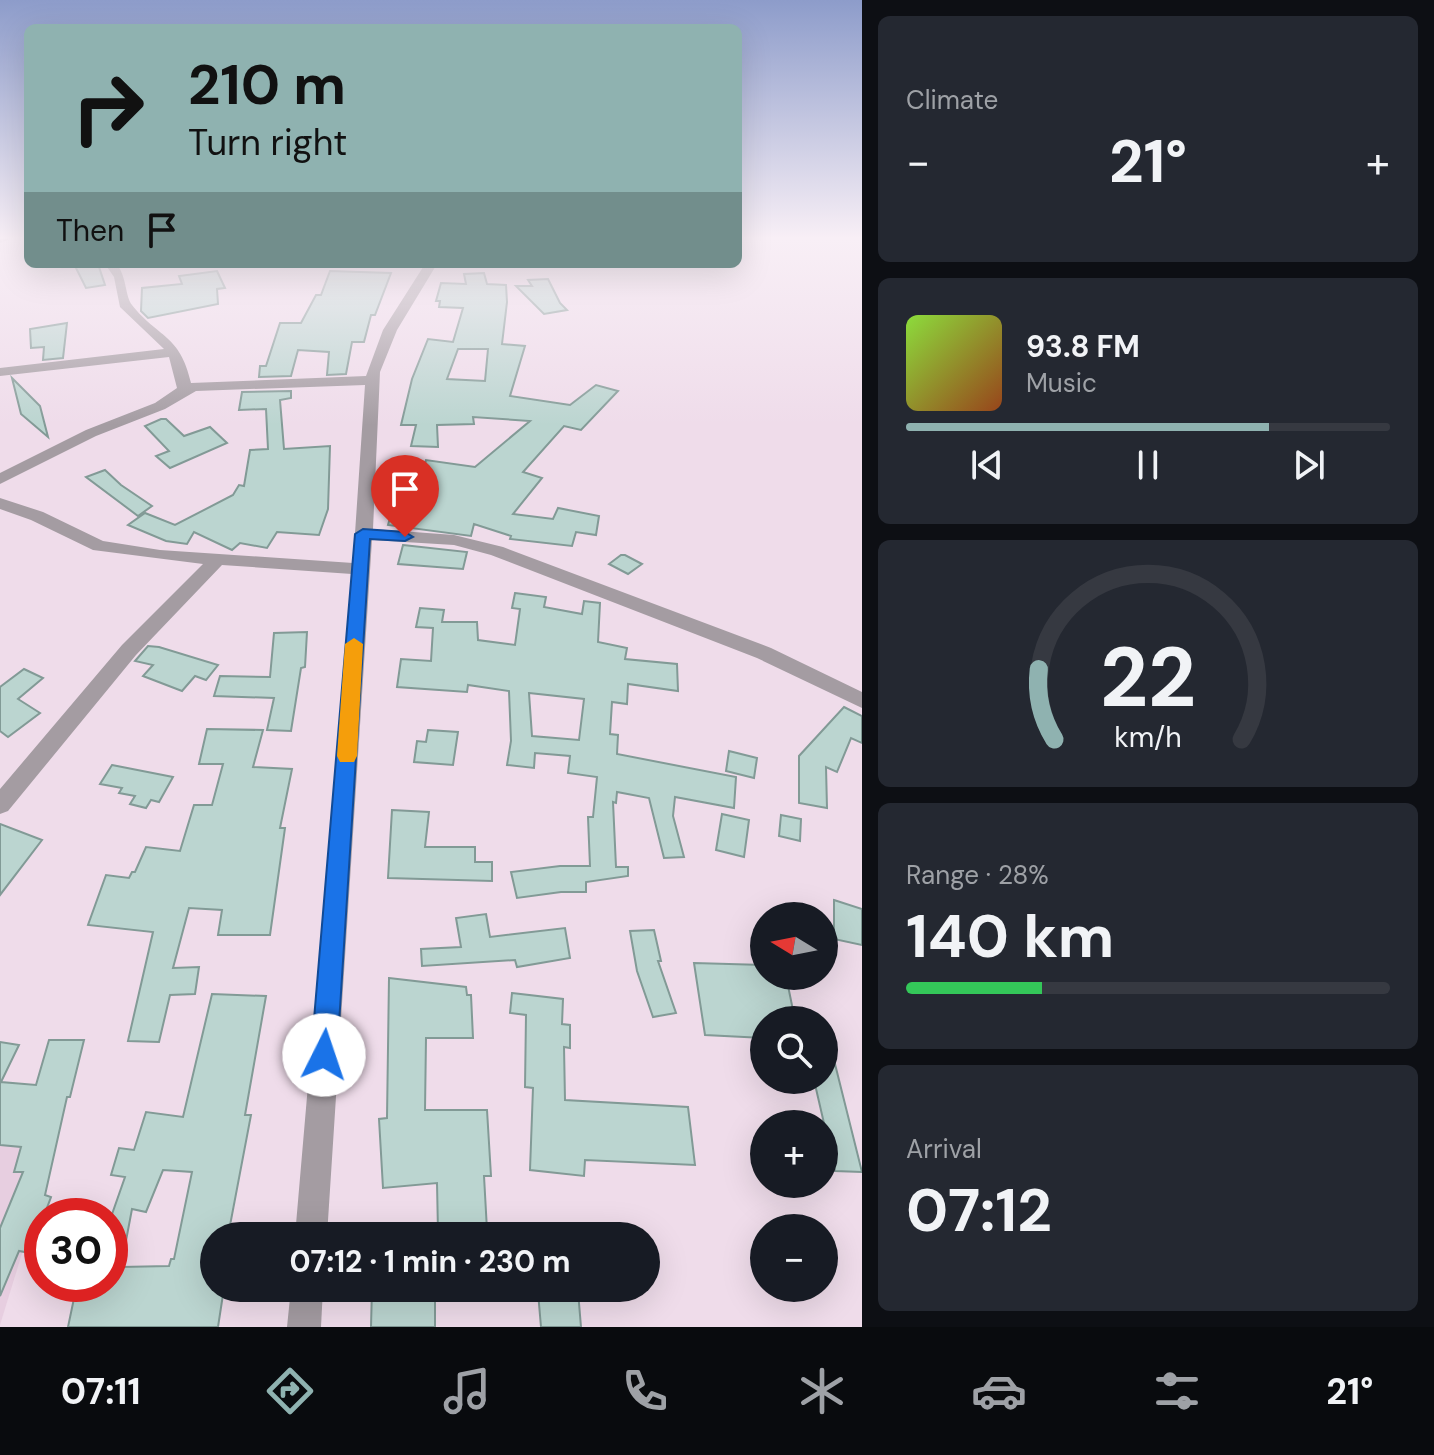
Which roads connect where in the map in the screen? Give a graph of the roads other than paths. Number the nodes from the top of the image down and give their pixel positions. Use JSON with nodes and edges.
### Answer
{"nodes":[{"id":1,"x":124,"y":301,"type":"edge"},
{"id":2,"x":408,"y":301,"type":"edge"},
{"id":3,"x":174,"y":352,"type":"junction"},
{"id":4,"x":0,"y":372,"type":"edge"},
{"id":5,"x":372,"y":380,"type":"junction"},
{"id":6,"x":185,"y":390,"type":"junction"},
{"id":7,"x":0,"y":479,"type":"edge"},
{"id":8,"x":0,"y":503,"type":"edge"},
{"id":9,"x":363,"y":534,"type":"junction"},
{"id":10,"x":218,"y":559,"type":"junction"},
{"id":11,"x":359,"y":569,"type":"junction"},
{"id":12,"x":862,"y":701,"type":"edge"},
{"id":13,"x":0,"y":805,"type":"edge"},
{"id":14,"x":312,"y":1222,"type":"edge"},
{"id":15,"x":306,"y":1302,"type":"edge"},
{"id":16,"x":304,"y":1327,"type":"edge"}],
"edges":[{"from":1,"to":3,"type":"street"},
{"from":2,"to":5,"type":"street"},
{"from":3,"to":4,"type":"street"},
{"from":3,"to":6,"type":"street"},
{"from":5,"to":6,"type":"street"},
{"from":5,"to":9,"type":"street"},
{"from":6,"to":7,"type":"street"},
{"from":8,"to":10,"type":"street"},
{"from":9,"to":11,"type":"street"},
{"from":9,"to":12,"type":"street"},
{"from":10,"to":11,"type":"street"},
{"from":10,"to":13,"type":"street"},
{"from":11,"to":14,"type":"street"},
{"from":15,"to":16,"type":"street"}]}
